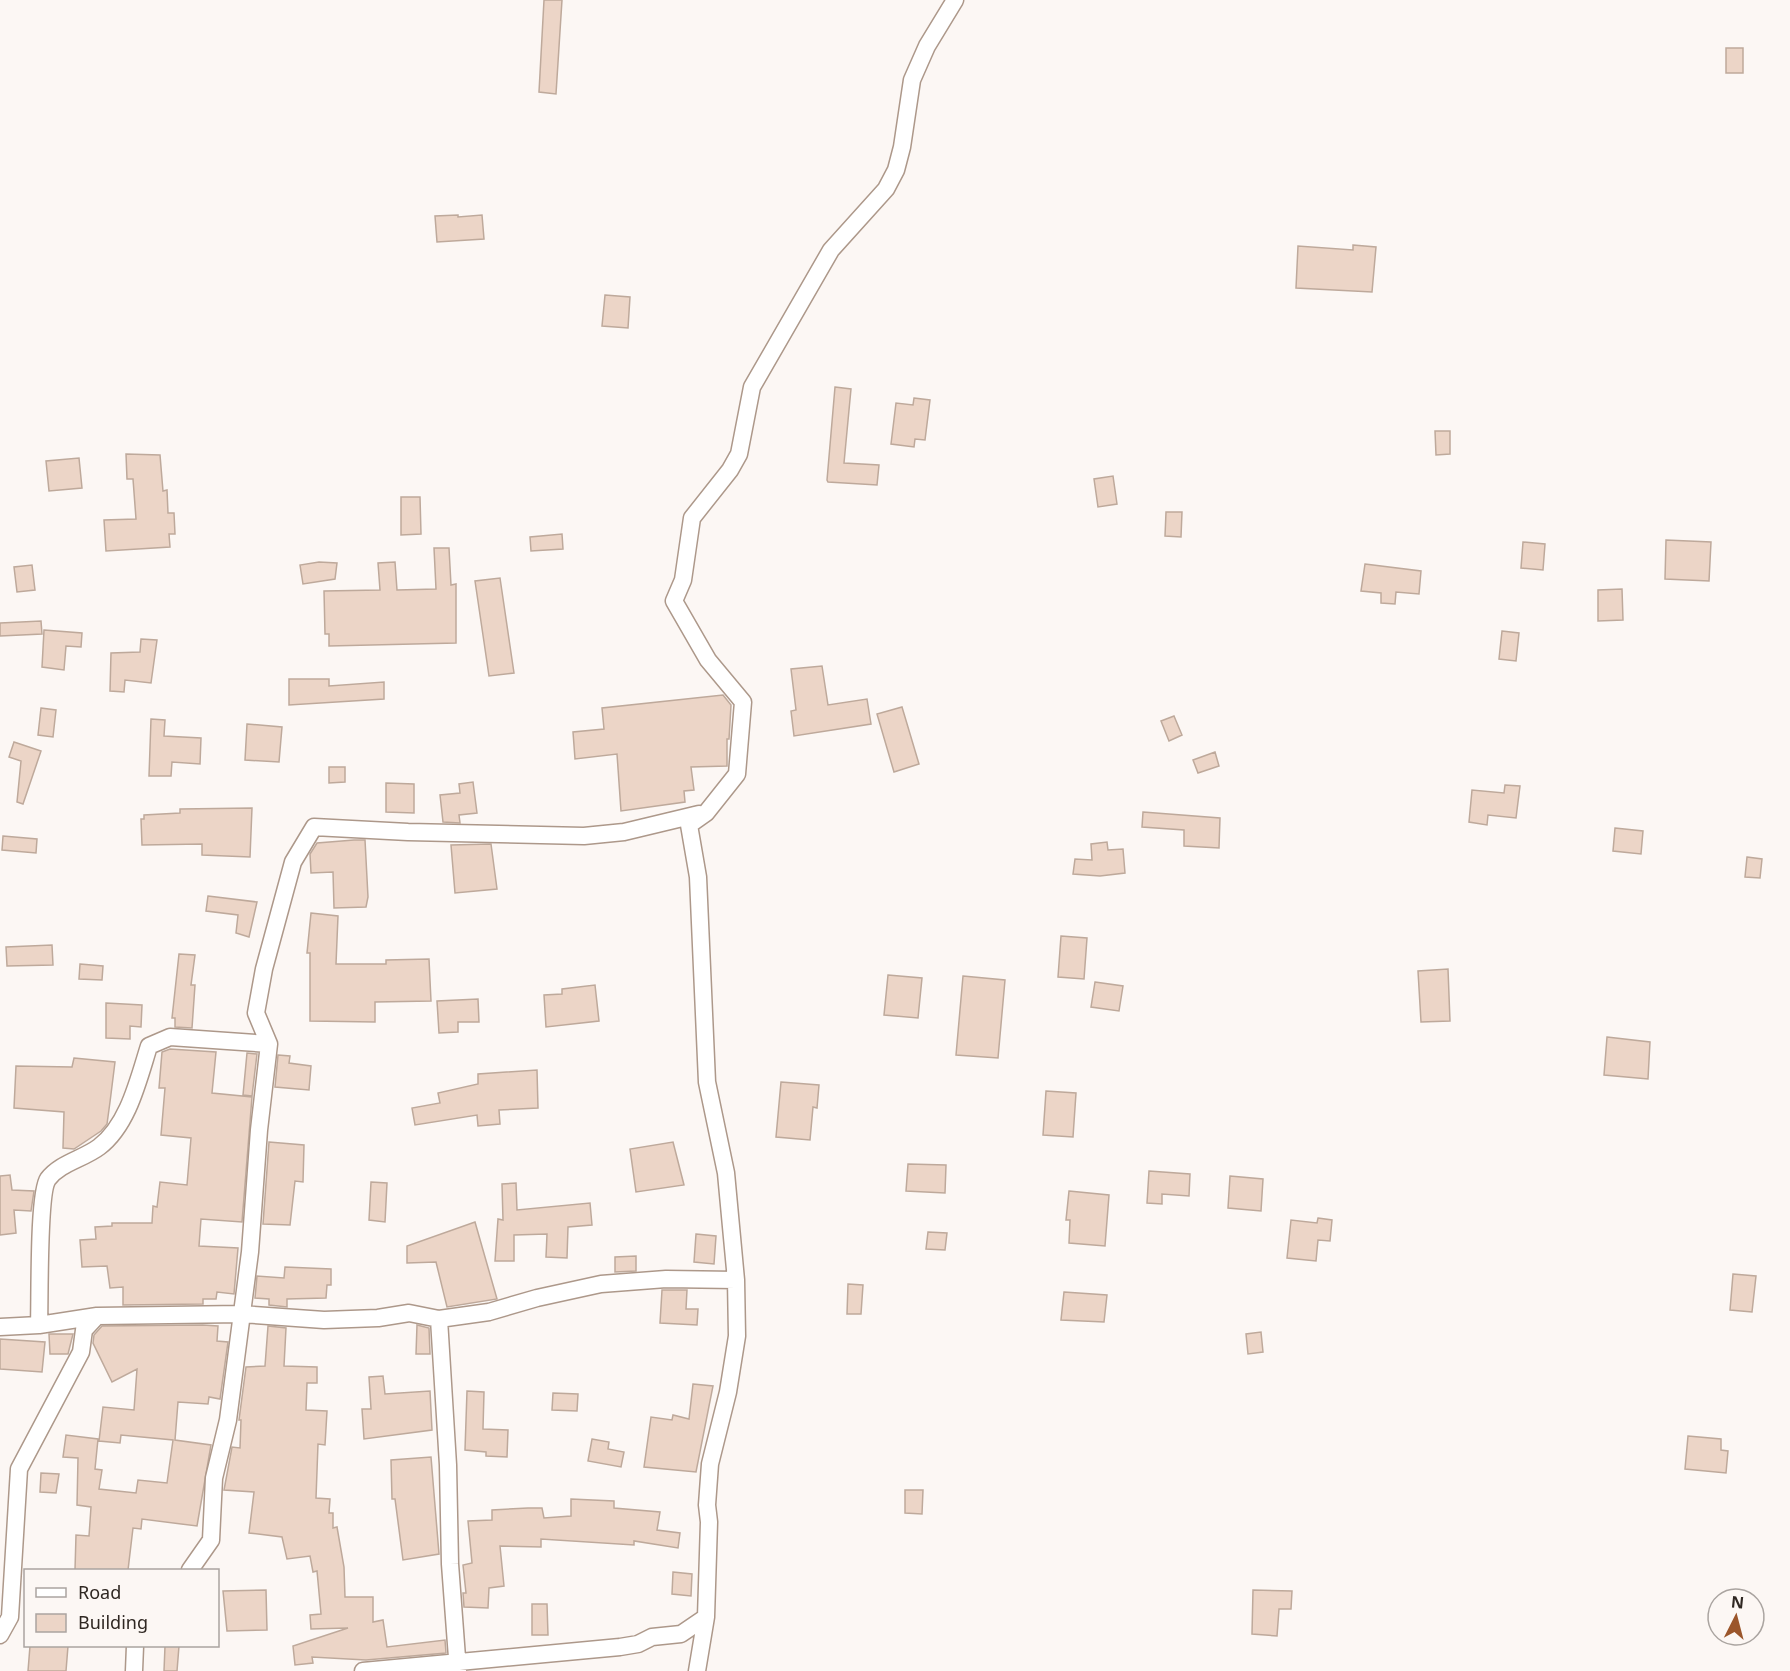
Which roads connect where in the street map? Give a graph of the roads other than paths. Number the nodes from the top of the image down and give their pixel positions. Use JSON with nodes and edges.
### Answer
{"nodes":[{"id":1,"x":955,"y":0,"type":"edge"},
{"id":2,"x":706,"y":813,"type":"junction"},
{"id":3,"x":269,"y":1044,"type":"junction"},
{"id":4,"x":736,"y":1280,"type":"junction"},
{"id":5,"x":241,"y":1314,"type":"junction"},
{"id":6,"x":97,"y":1316,"type":"junction"},
{"id":7,"x":439,"y":1319,"type":"junction"},
{"id":8,"x":39,"y":1325,"type":"junction"},
{"id":9,"x":0,"y":1327,"type":"edge"},
{"id":10,"x":191,"y":1569,"type":"edge"},
{"id":11,"x":706,"y":1617,"type":"junction"},
{"id":12,"x":0,"y":1635,"type":"edge"},
{"id":13,"x":135,"y":1647,"type":"edge"},
{"id":14,"x":458,"y":1666,"type":"edge"},
{"id":15,"x":134,"y":1671,"type":"edge"},
{"id":16,"x":363,"y":1671,"type":"edge"},
{"id":17,"x":698,"y":1671,"type":"edge"}],
"edges":[{"from":1,"to":2,"type":"street"},
{"from":2,"to":3,"type":"street"},
{"from":2,"to":4,"type":"street"},
{"from":3,"to":5,"type":"street"},
{"from":3,"to":8,"type":"street"},
{"from":4,"to":7,"type":"street"},
{"from":4,"to":11,"type":"street"},
{"from":5,"to":6,"type":"street"},
{"from":5,"to":7,"type":"street"},
{"from":5,"to":10,"type":"street"},
{"from":6,"to":8,"type":"street"},
{"from":6,"to":12,"type":"street"},
{"from":7,"to":14,"type":"street"},
{"from":8,"to":9,"type":"street"},
{"from":11,"to":14,"type":"street"},
{"from":11,"to":17,"type":"street"},
{"from":13,"to":15,"type":"street"},
{"from":14,"to":16,"type":"street"}]}
